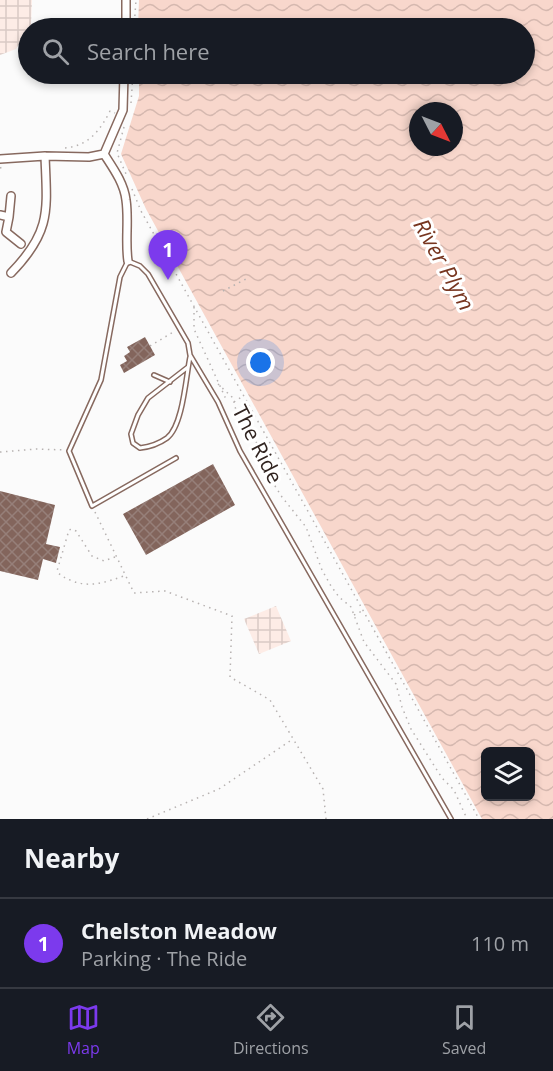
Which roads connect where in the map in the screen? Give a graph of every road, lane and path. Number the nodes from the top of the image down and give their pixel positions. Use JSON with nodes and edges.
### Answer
{"nodes":[{"id":1,"x":126,"y":0,"type":"edge"},
{"id":2,"x":135,"y":0,"type":"edge"},
{"id":3,"x":126,"y":18,"type":"edge"},
{"id":4,"x":134,"y":18,"type":"edge"},
{"id":5,"x":124,"y":84,"type":"edge"},
{"id":6,"x":132,"y":84,"type":"edge"},
{"id":7,"x":130,"y":109,"type":"dead end"},
{"id":8,"x":121,"y":115,"type":"junction"},
{"id":9,"x":125,"y":126,"type":"dead end"},
{"id":10,"x":63,"y":148,"type":"dead end"},
{"id":11,"x":104,"y":154,"type":"junction"},
{"id":12,"x":45,"y":156,"type":"junction"},
{"id":13,"x":0,"y":159,"type":"edge"},
{"id":14,"x":11,"y":196,"type":"dead end"},
{"id":15,"x":0,"y":215,"type":"edge"},
{"id":16,"x":9,"y":217,"type":"junction"},
{"id":17,"x":21,"y":244,"type":"dead end"},
{"id":18,"x":128,"y":261,"type":"junction"},
{"id":19,"x":11,"y":273,"type":"dead end"},
{"id":20,"x":248,"y":278,"type":"dead end"},
{"id":21,"x":223,"y":291,"type":"dead end"},
{"id":22,"x":194,"y":306,"type":"junction"},
{"id":23,"x":179,"y":328,"type":"junction"},
{"id":24,"x":150,"y":346,"type":"dead end"},
{"id":25,"x":190,"y":355,"type":"junction"},
{"id":26,"x":188,"y":368,"type":"junction"},
{"id":27,"x":154,"y":375,"type":"dead end"},
{"id":28,"x":170,"y":382,"type":"junction"},
{"id":29,"x":218,"y":384,"type":"junction"},
{"id":30,"x":244,"y":396,"type":"junction"},
{"id":31,"x":218,"y":402,"type":"junction"},
{"id":32,"x":234,"y":402,"type":"junction"},
{"id":33,"x":69,"y":451,"type":"junction"},
{"id":34,"x":0,"y":452,"type":"edge"},
{"id":35,"x":176,"y":458,"type":"dead end"},
{"id":36,"x":92,"y":506,"type":"junction"},
{"id":37,"x":115,"y":557,"type":"junction"},
{"id":38,"x":125,"y":576,"type":"junction"},
{"id":39,"x":363,"y":610,"type":"junction"},
{"id":40,"x":354,"y":615,"type":"junction"},
{"id":41,"x":402,"y":680,"type":"junction"},
{"id":42,"x":396,"y":684,"type":"junction"},
{"id":43,"x":293,"y":739,"type":"junction"},
{"id":44,"x":465,"y":793,"type":"junction"},
{"id":45,"x":457,"y":797,"type":"junction"},
{"id":46,"x":147,"y":819,"type":"edge"},
{"id":47,"x":326,"y":819,"type":"edge"},
{"id":48,"x":451,"y":819,"type":"edge"},
{"id":49,"x":467,"y":819,"type":"edge"},
{"id":50,"x":479,"y":819,"type":"edge"}],
"edges":[{"from":1,"to":3,"type":"street"},
{"from":2,"to":4,"type":"path"},
{"from":5,"to":8,"type":"street"},
{"from":6,"to":7,"type":"path"},
{"from":8,"to":10,"type":"path"},
{"from":8,"to":11,"type":"street"},
{"from":9,"to":22,"type":"path"},
{"from":11,"to":12,"type":"street"},
{"from":11,"to":18,"type":"street"},
{"from":12,"to":13,"type":"street"},
{"from":12,"to":19,"type":"street"},
{"from":14,"to":16,"type":"street"},
{"from":15,"to":16,"type":"street"},
{"from":16,"to":17,"type":"street"},
{"from":18,"to":23,"type":"lane","name":"The Ride"},
{"from":18,"to":33,"type":"lane"},
{"from":20,"to":21,"type":"path"},
{"from":22,"to":29,"type":"path"},
{"from":22,"to":30,"type":"path"},
{"from":23,"to":24,"type":"path"},
{"from":23,"to":25,"type":"lane","name":"The Ride"},
{"from":25,"to":26,"type":"lane"},
{"from":25,"to":31,"type":"lane","name":"The Ride"},
{"from":26,"to":28,"type":"lane"},
{"from":26,"to":28,"type":"lane"},
{"from":27,"to":28,"type":"lane"},
{"from":29,"to":31,"type":"path"},
{"from":29,"to":32,"type":"path"},
{"from":30,"to":32,"type":"path"},
{"from":30,"to":39,"type":"path"},
{"from":31,"to":48,"type":"lane","name":"The Ride"},
{"from":32,"to":40,"type":"path"},
{"from":33,"to":34,"type":"path"},
{"from":33,"to":36,"type":"lane"},
{"from":35,"to":36,"type":"lane"},
{"from":36,"to":37,"type":"path"},
{"from":37,"to":38,"type":"path"},
{"from":37,"to":38,"type":"path"},
{"from":38,"to":43,"type":"path"},
{"from":39,"to":40,"type":"path"},
{"from":39,"to":41,"type":"path"},
{"from":40,"to":42,"type":"path"},
{"from":41,"to":42,"type":"path"},
{"from":41,"to":44,"type":"path"},
{"from":42,"to":45,"type":"path"},
{"from":43,"to":46,"type":"path"},
{"from":43,"to":47,"type":"path"},
{"from":44,"to":45,"type":"path"},
{"from":44,"to":50,"type":"path"},
{"from":45,"to":49,"type":"path"}]}
